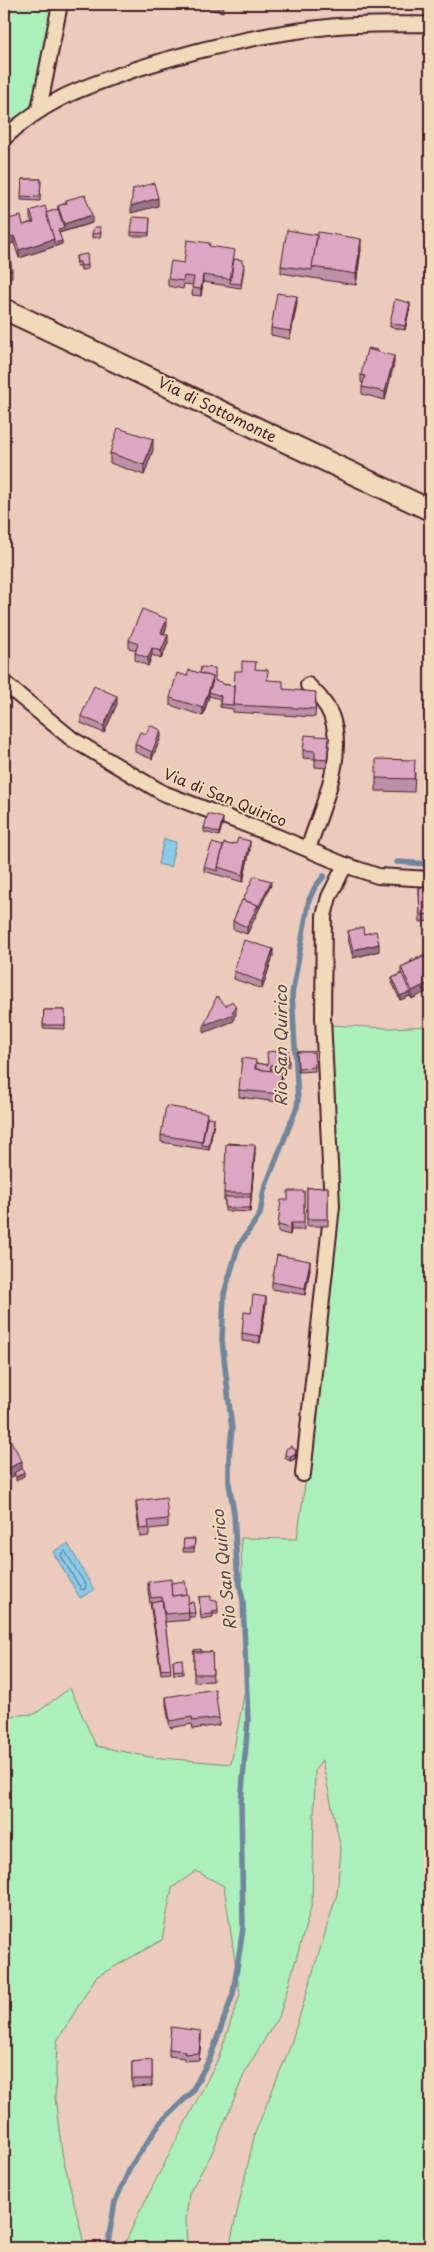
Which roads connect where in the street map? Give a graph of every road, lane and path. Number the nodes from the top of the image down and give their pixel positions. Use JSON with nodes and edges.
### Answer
{"nodes":[{"id":1,"x":60,"y":4,"type":"edge"},
{"id":2,"x":430,"y":24,"type":"edge"},
{"id":3,"x":39,"y":109,"type":"junction"},
{"id":4,"x":4,"y":138,"type":"edge"},
{"id":5,"x":4,"y":309,"type":"edge"},
{"id":6,"x":430,"y":510,"type":"edge"},
{"id":7,"x":4,"y":683,"type":"edge"},
{"id":8,"x":308,"y":685,"type":"dead end"},
{"id":9,"x":308,"y":849,"type":"junction"},
{"id":10,"x":345,"y":866,"type":"junction"},
{"id":11,"x":430,"y":879,"type":"edge"},
{"id":12,"x":304,"y":1474,"type":"dead end"}],
"edges":[{"from":1,"to":3,"type":"street"},
{"from":2,"to":3,"type":"street"},
{"from":3,"to":4,"type":"street"},
{"from":5,"to":6,"type":"main road","name":"Via di Sottomonte"},
{"from":7,"to":9,"type":"street","name":"Via di San Quirico"},
{"from":8,"to":9,"type":"street"},
{"from":9,"to":10,"type":"street","name":"Via di San Quirico"},
{"from":10,"to":11,"type":"street","name":"Via di San Quirico"},
{"from":10,"to":12,"type":"street"}]}
